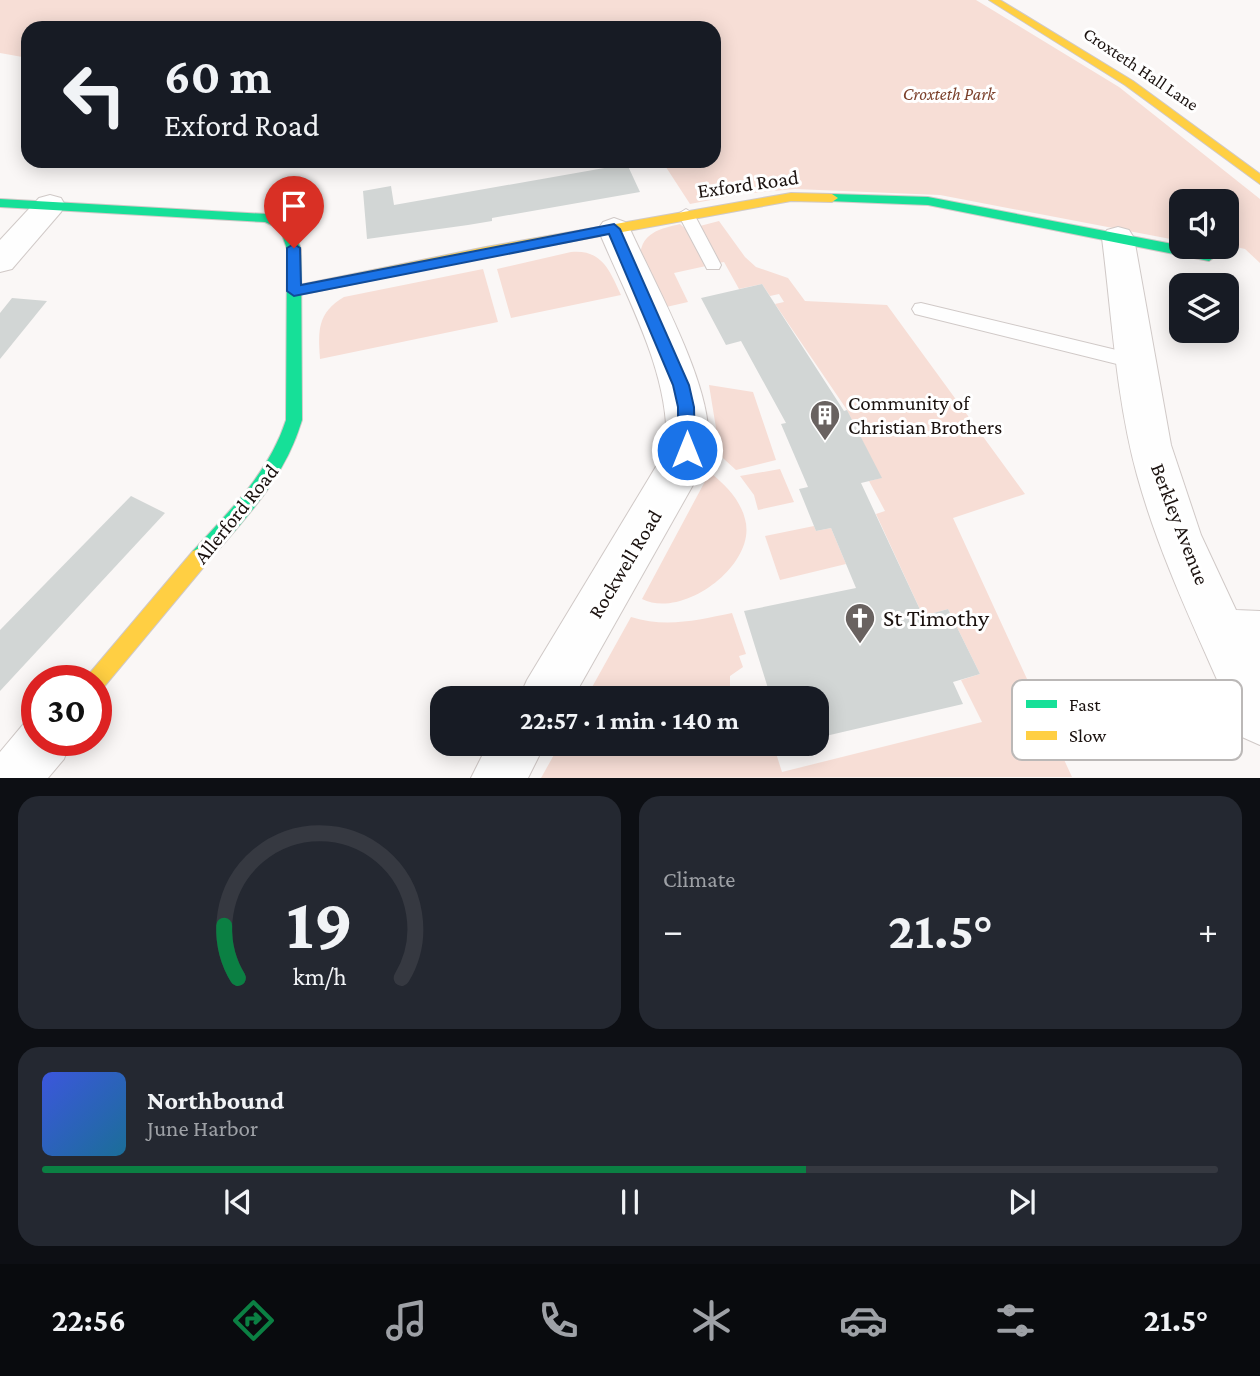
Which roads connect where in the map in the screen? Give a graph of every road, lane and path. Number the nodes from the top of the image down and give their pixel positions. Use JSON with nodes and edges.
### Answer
{"nodes":[{"id":1,"x":994,"y":0,"type":"edge"},
{"id":2,"x":1260,"y":180,"type":"edge"},
{"id":3,"x":0,"y":202,"type":"edge"},
{"id":4,"x":50,"y":205,"type":"junction"},
{"id":5,"x":686,"y":214,"type":"junction"},
{"id":6,"x":614,"y":229,"type":"junction"},
{"id":7,"x":1118,"y":237,"type":"junction"},
{"id":8,"x":1169,"y":248,"type":"edge"},
{"id":9,"x":0,"y":261,"type":"edge"},
{"id":10,"x":713,"y":264,"type":"dead end"},
{"id":11,"x":294,"y":291,"type":"junction"},
{"id":12,"x":921,"y":309,"type":"dead end"},
{"id":13,"x":1137,"y":362,"type":"junction"},
{"id":14,"x":1242,"y":634,"type":"edge"},
{"id":15,"x":109,"y":665,"type":"edge"},
{"id":16,"x":552,"y":686,"type":"edge"},
{"id":17,"x":1260,"y":719,"type":"edge"},
{"id":18,"x":32,"y":756,"type":"edge"},
{"id":19,"x":511,"y":756,"type":"edge"},
{"id":20,"x":13,"y":778,"type":"edge"},
{"id":21,"x":498,"y":778,"type":"edge"}],
"edges":[{"from":1,"to":2,"type":"street","name":"Croxteth Hall Lane"},
{"from":3,"to":4,"type":"street","name":"Allerford Road"},
{"from":4,"to":9,"type":"street"},
{"from":4,"to":11,"type":"street","name":"Allerford Road"},
{"from":5,"to":6,"type":"street","name":"Exford Road"},
{"from":5,"to":7,"type":"street","name":"Exford Road"},
{"from":5,"to":10,"type":"lane"},
{"from":6,"to":11,"type":"street","name":"Exford Road"},
{"from":6,"to":16,"type":"street","name":"Rockwell Road"},
{"from":7,"to":8,"type":"street","name":"Exford Road"},
{"from":7,"to":13,"type":"street","name":"Berkley Avenue"},
{"from":11,"to":15,"type":"street","name":"Allerford Road"},
{"from":12,"to":13,"type":"lane"},
{"from":13,"to":14,"type":"street","name":"Berkley Avenue"},
{"from":14,"to":17,"type":"street","name":"Berkley Avenue"},
{"from":18,"to":20,"type":"street"},
{"from":19,"to":21,"type":"street"}]}
